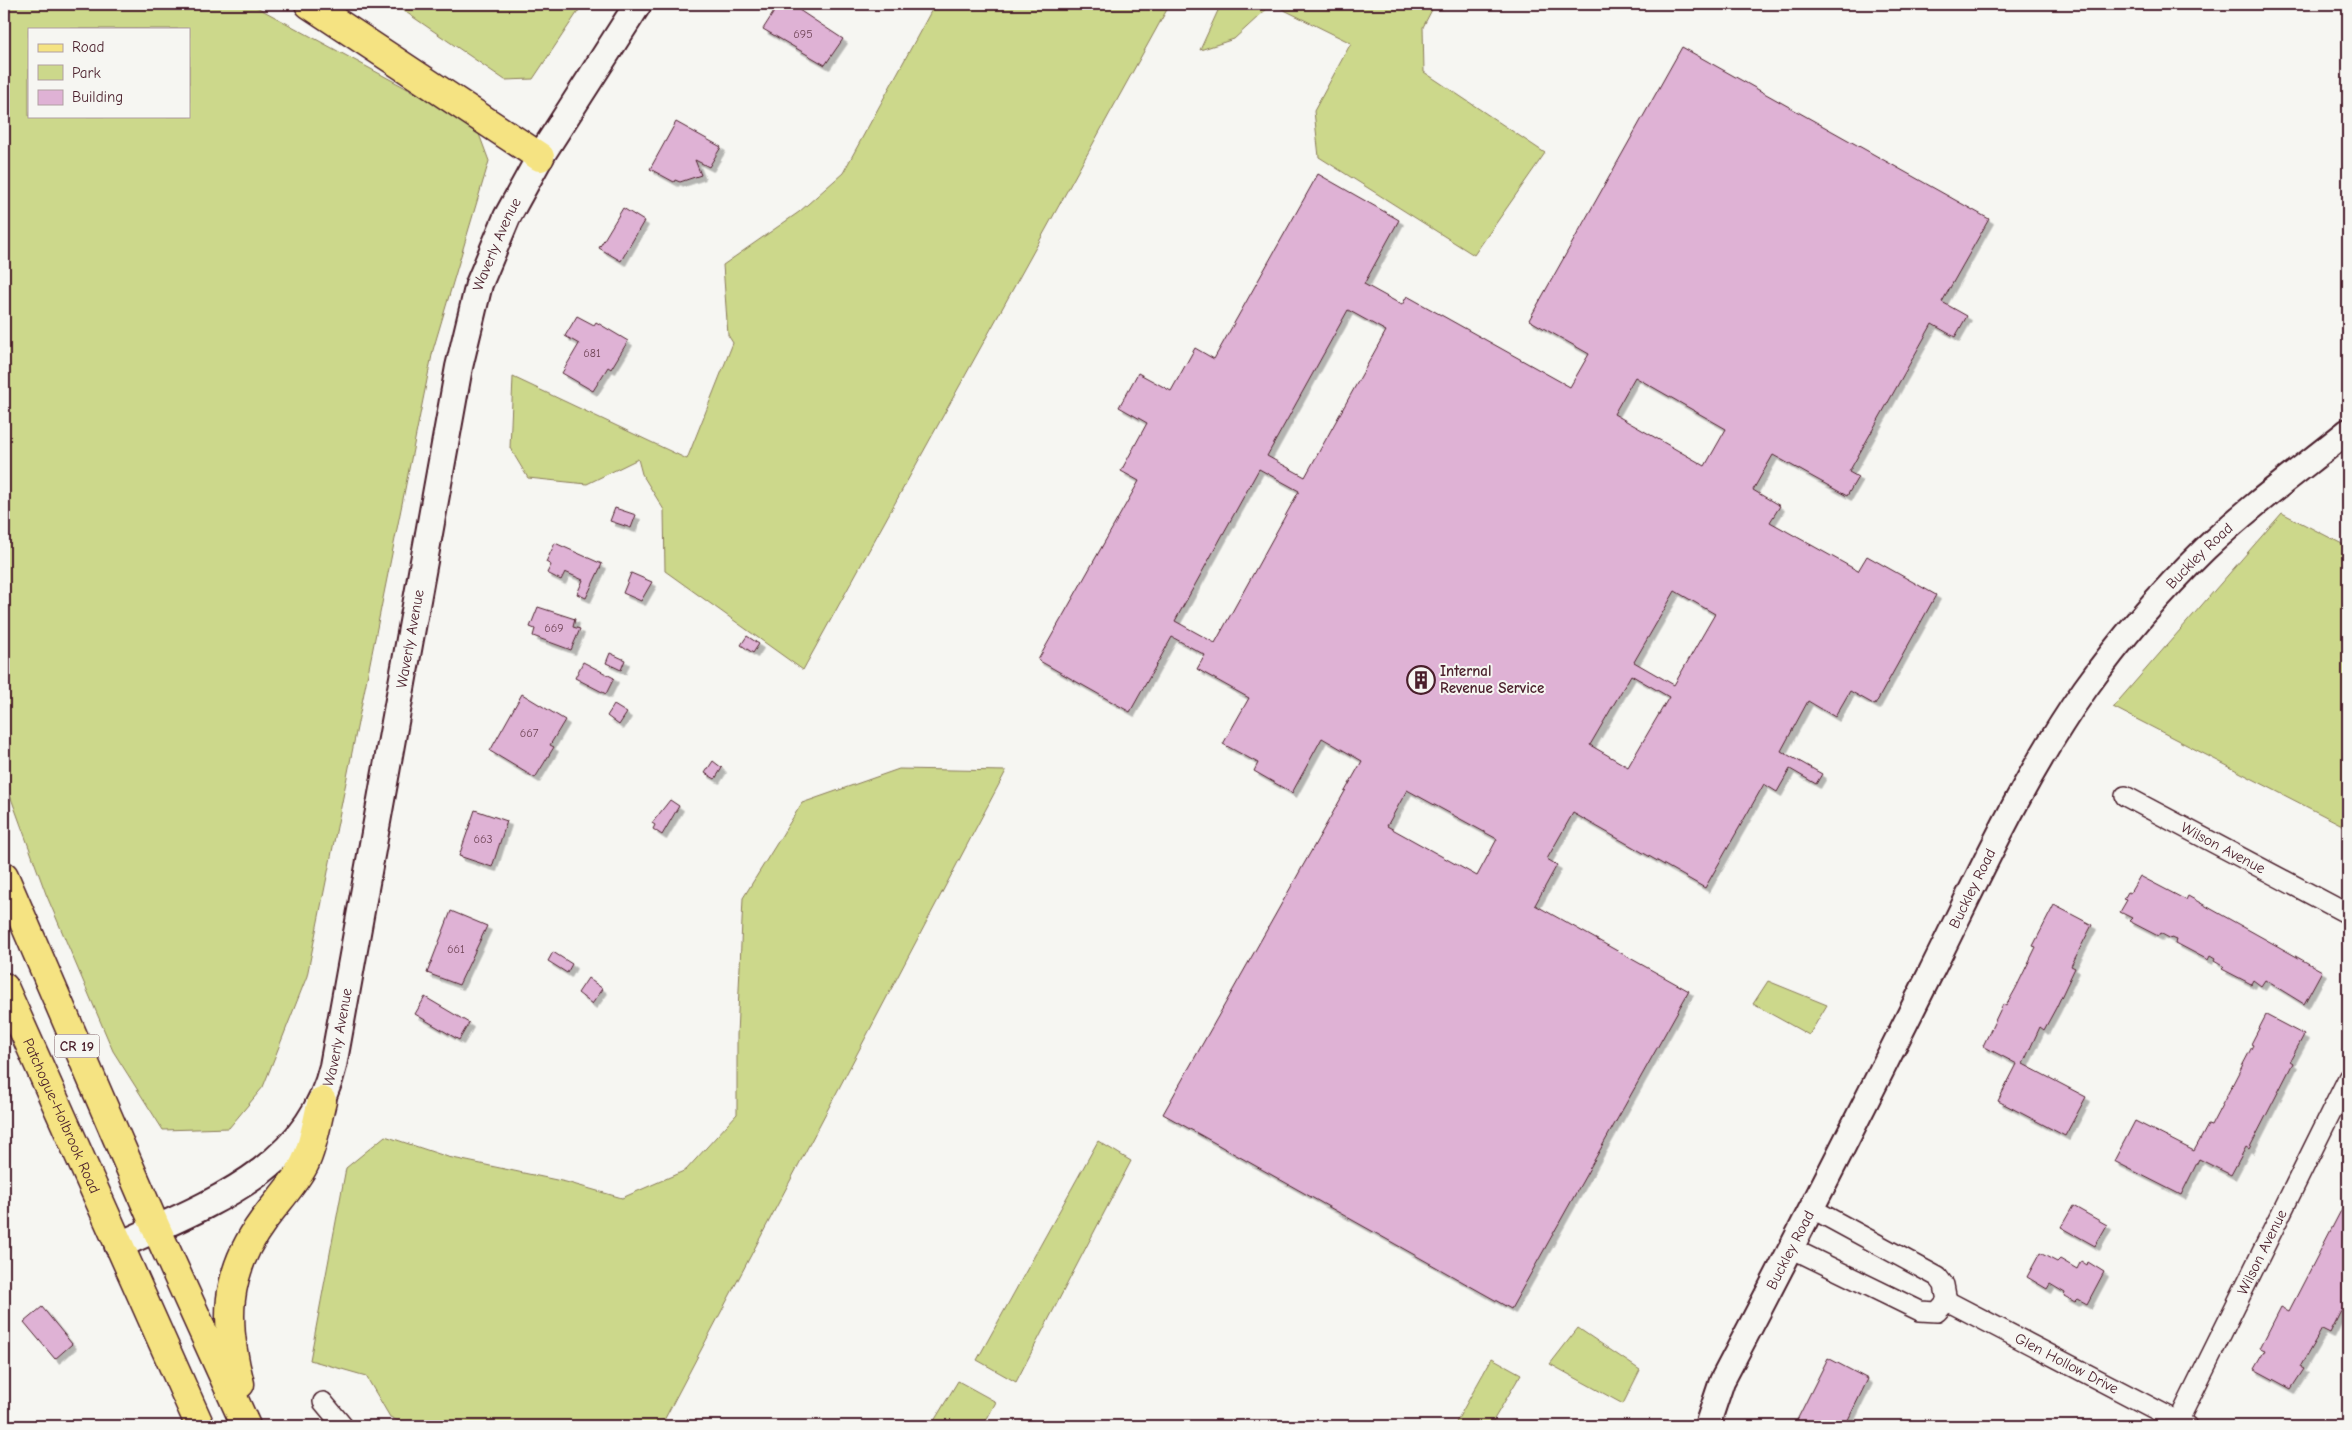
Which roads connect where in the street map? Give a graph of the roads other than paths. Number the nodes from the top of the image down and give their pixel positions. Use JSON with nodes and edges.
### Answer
{"nodes":[{"id":1,"x":309,"y":4,"type":"edge"},
{"id":2,"x":638,"y":4,"type":"edge"},
{"id":3,"x":540,"y":157,"type":"junction"},
{"id":4,"x":2348,"y":431,"type":"edge"},
{"id":5,"x":2125,"y":796,"type":"dead end"},
{"id":6,"x":4,"y":876,"type":"edge"},
{"id":7,"x":2348,"y":914,"type":"edge"},
{"id":8,"x":4,"y":987,"type":"edge"},
{"id":9,"x":2348,"y":1078,"type":"edge"},
{"id":10,"x":322,"y":1100,"type":"junction"},
{"id":11,"x":1811,"y":1208,"type":"junction"},
{"id":12,"x":156,"y":1228,"type":"junction"},
{"id":13,"x":118,"y":1246,"type":"junction"},
{"id":14,"x":1791,"y":1248,"type":"junction"},
{"id":15,"x":1947,"y":1302,"type":"junction"},
{"id":16,"x":323,"y":1402,"type":"dead end"},
{"id":17,"x":2180,"y":1425,"type":"edge"},
{"id":18,"x":200,"y":1426,"type":"edge"},
{"id":19,"x":246,"y":1426,"type":"edge"},
{"id":20,"x":252,"y":1426,"type":"edge"},
{"id":21,"x":343,"y":1426,"type":"edge"},
{"id":22,"x":1707,"y":1426,"type":"edge"}],
"edges":[{"from":1,"to":3,"type":"main road"},
{"from":2,"to":3,"type":"main road","name":"Waverly Avenue"},
{"from":3,"to":10,"type":"main road","name":"Waverly Avenue"},
{"from":4,"to":11,"type":"street","name":"Buckley Road"},
{"from":5,"to":7,"type":"street","name":"Wilson Avenue"},
{"from":6,"to":12,"type":"main road","number":"CR 19"},
{"from":8,"to":13,"type":"main road","name":"Patchogue-Holbrook Road","number":"CR 19"},
{"from":9,"to":17,"type":"street","name":"Wilson Avenue"},
{"from":10,"to":12,"type":"main road","name":"Waverly Avenue"},
{"from":10,"to":20,"type":"main road"},
{"from":11,"to":14,"type":"street","name":"Buckley Road"},
{"from":11,"to":15,"type":"street"},
{"from":12,"to":13,"type":"main road","name":"Waverly Avenue"},
{"from":12,"to":19,"type":"main road","number":"CR 19"},
{"from":13,"to":18,"type":"main road","number":"CR 19"},
{"from":14,"to":15,"type":"street"},
{"from":14,"to":22,"type":"street","name":"Buckley Road"},
{"from":15,"to":17,"type":"street","name":"Glen Hollow Drive"},
{"from":16,"to":21,"type":"street"}]}
